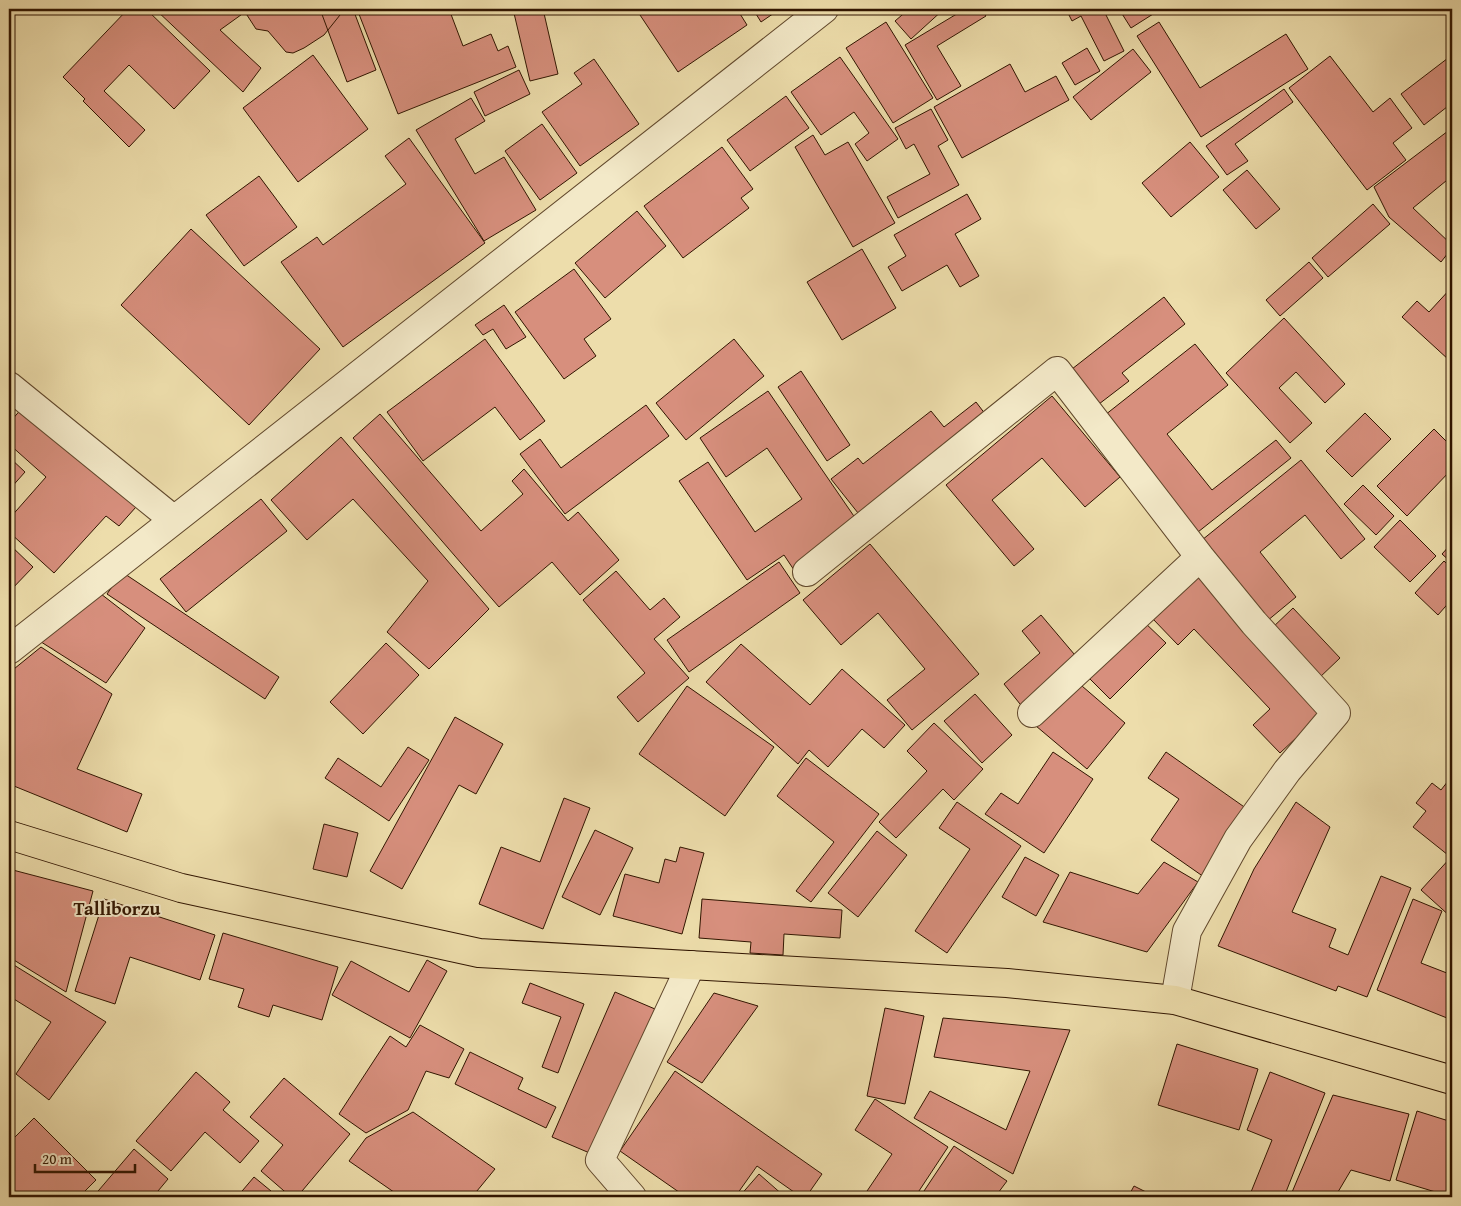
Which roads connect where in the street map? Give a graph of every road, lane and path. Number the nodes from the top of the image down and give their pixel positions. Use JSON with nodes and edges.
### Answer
{"nodes":[{"id":1,"x":824,"y":9,"type":"edge"},
{"id":2,"x":9,"y":386,"type":"edge"},
{"id":3,"x":174,"y":520,"type":"junction"},
{"id":4,"x":1200,"y":557,"type":"junction"},
{"id":5,"x":808,"y":572,"type":"dead end"},
{"id":6,"x":9,"y":650,"type":"edge"},
{"id":7,"x":1032,"y":713,"type":"dead end"},
{"id":8,"x":9,"y":834,"type":"edge"},
{"id":9,"x":691,"y":965,"type":"junction"},
{"id":10,"x":1175,"y":1000,"type":"junction"},
{"id":11,"x":1452,"y":1080,"type":"edge"},
{"id":12,"x":632,"y":1197,"type":"edge"}],
"edges":[{"from":1,"to":3,"type":"street"},
{"from":2,"to":3,"type":"street"},
{"from":3,"to":6,"type":"street"},
{"from":4,"to":5,"type":"street"},
{"from":4,"to":7,"type":"street"},
{"from":4,"to":10,"type":"street"},
{"from":8,"to":9,"type":"main road"},
{"from":9,"to":10,"type":"main road"},
{"from":9,"to":12,"type":"street"},
{"from":10,"to":11,"type":"main road"}]}
